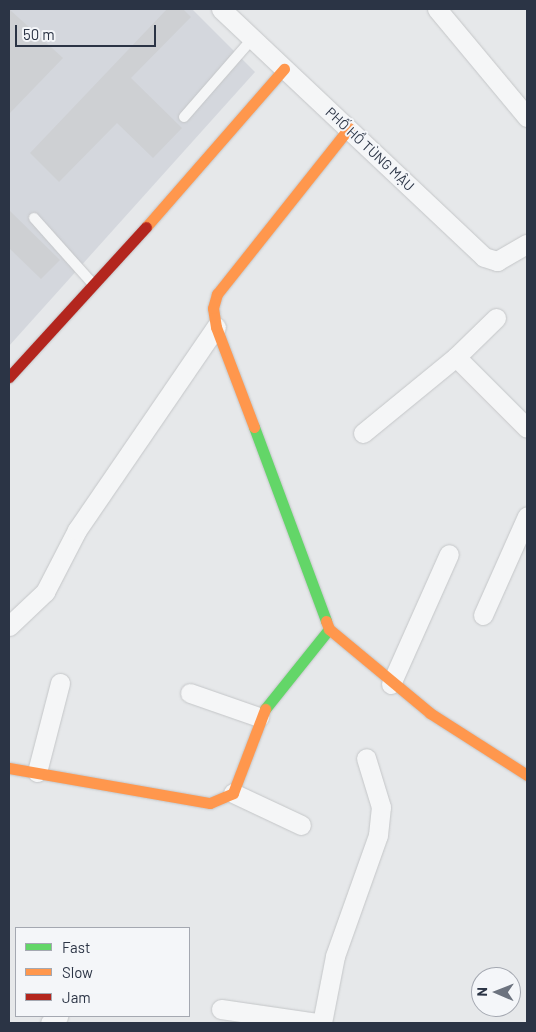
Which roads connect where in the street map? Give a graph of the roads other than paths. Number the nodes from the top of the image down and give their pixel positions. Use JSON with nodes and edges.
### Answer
{"nodes":[{"id":1,"x":221,"y":9,"type":"edge"},
{"id":2,"x":437,"y":9,"type":"edge"},
{"id":3,"x":252,"y":39,"type":"junction"},
{"id":4,"x":284,"y":69,"type":"junction"},
{"id":5,"x":184,"y":117,"type":"dead end"},
{"id":6,"x":527,"y":117,"type":"edge"},
{"id":7,"x":349,"y":128,"type":"junction"},
{"id":8,"x":34,"y":218,"type":"dead end"},
{"id":9,"x":527,"y":244,"type":"edge"},
{"id":10,"x":95,"y":285,"type":"junction"},
{"id":11,"x":496,"y":318,"type":"dead end"},
{"id":12,"x":216,"y":327,"type":"junction"},
{"id":13,"x":456,"y":357,"type":"junction"},
{"id":14,"x":9,"y":377,"type":"edge"},
{"id":15,"x":527,"y":428,"type":"edge"},
{"id":16,"x":363,"y":433,"type":"dead end"},
{"id":17,"x":527,"y":516,"type":"edge"},
{"id":18,"x":449,"y":554,"type":"dead end"},
{"id":19,"x":482,"y":615,"type":"dead end"},
{"id":20,"x":9,"y":626,"type":"edge"},
{"id":21,"x":330,"y":629,"type":"junction"},
{"id":22,"x":60,"y":683,"type":"dead end"},
{"id":23,"x":391,"y":684,"type":"junction"},
{"id":24,"x":190,"y":693,"type":"dead end"},
{"id":25,"x":259,"y":717,"type":"junction"},
{"id":26,"x":366,"y":758,"type":"dead end"},
{"id":27,"x":9,"y":768,"type":"edge"},
{"id":28,"x":37,"y":772,"type":"junction"},
{"id":29,"x":527,"y":775,"type":"edge"},
{"id":30,"x":233,"y":793,"type":"junction"},
{"id":31,"x":301,"y":825,"type":"dead end"},
{"id":32,"x":221,"y":1009,"type":"dead end"},
{"id":33,"x":317,"y":1023,"type":"edge"},
{"id":34,"x":322,"y":1023,"type":"edge"}],
"edges":[{"from":1,"to":3,"type":"street","name":"PHỐ HỒ TÙNG MẬU"},
{"from":2,"to":6,"type":"street"},
{"from":3,"to":4,"type":"street","name":"PHỐ HỒ TÙNG MẬU"},
{"from":3,"to":5,"type":"lane"},
{"from":4,"to":7,"type":"street","name":"PHỐ HỒ TÙNG MẬU"},
{"from":4,"to":10,"type":"street"},
{"from":7,"to":9,"type":"street","name":"PHỐ HỒ TÙNG MẬU"},
{"from":7,"to":12,"type":"street"},
{"from":8,"to":10,"type":"lane"},
{"from":10,"to":14,"type":"street"},
{"from":11,"to":13,"type":"street"},
{"from":12,"to":20,"type":"street"},
{"from":12,"to":21,"type":"street"},
{"from":13,"to":15,"type":"street"},
{"from":13,"to":16,"type":"street"},
{"from":17,"to":19,"type":"street"},
{"from":18,"to":23,"type":"street"},
{"from":21,"to":23,"type":"street"},
{"from":21,"to":25,"type":"street"},
{"from":22,"to":28,"type":"street"},
{"from":23,"to":29,"type":"street"},
{"from":24,"to":25,"type":"street"},
{"from":25,"to":30,"type":"street"},
{"from":26,"to":34,"type":"street"},
{"from":27,"to":28,"type":"street"},
{"from":28,"to":30,"type":"street"},
{"from":30,"to":31,"type":"street"},
{"from":32,"to":33,"type":"street"}]}
